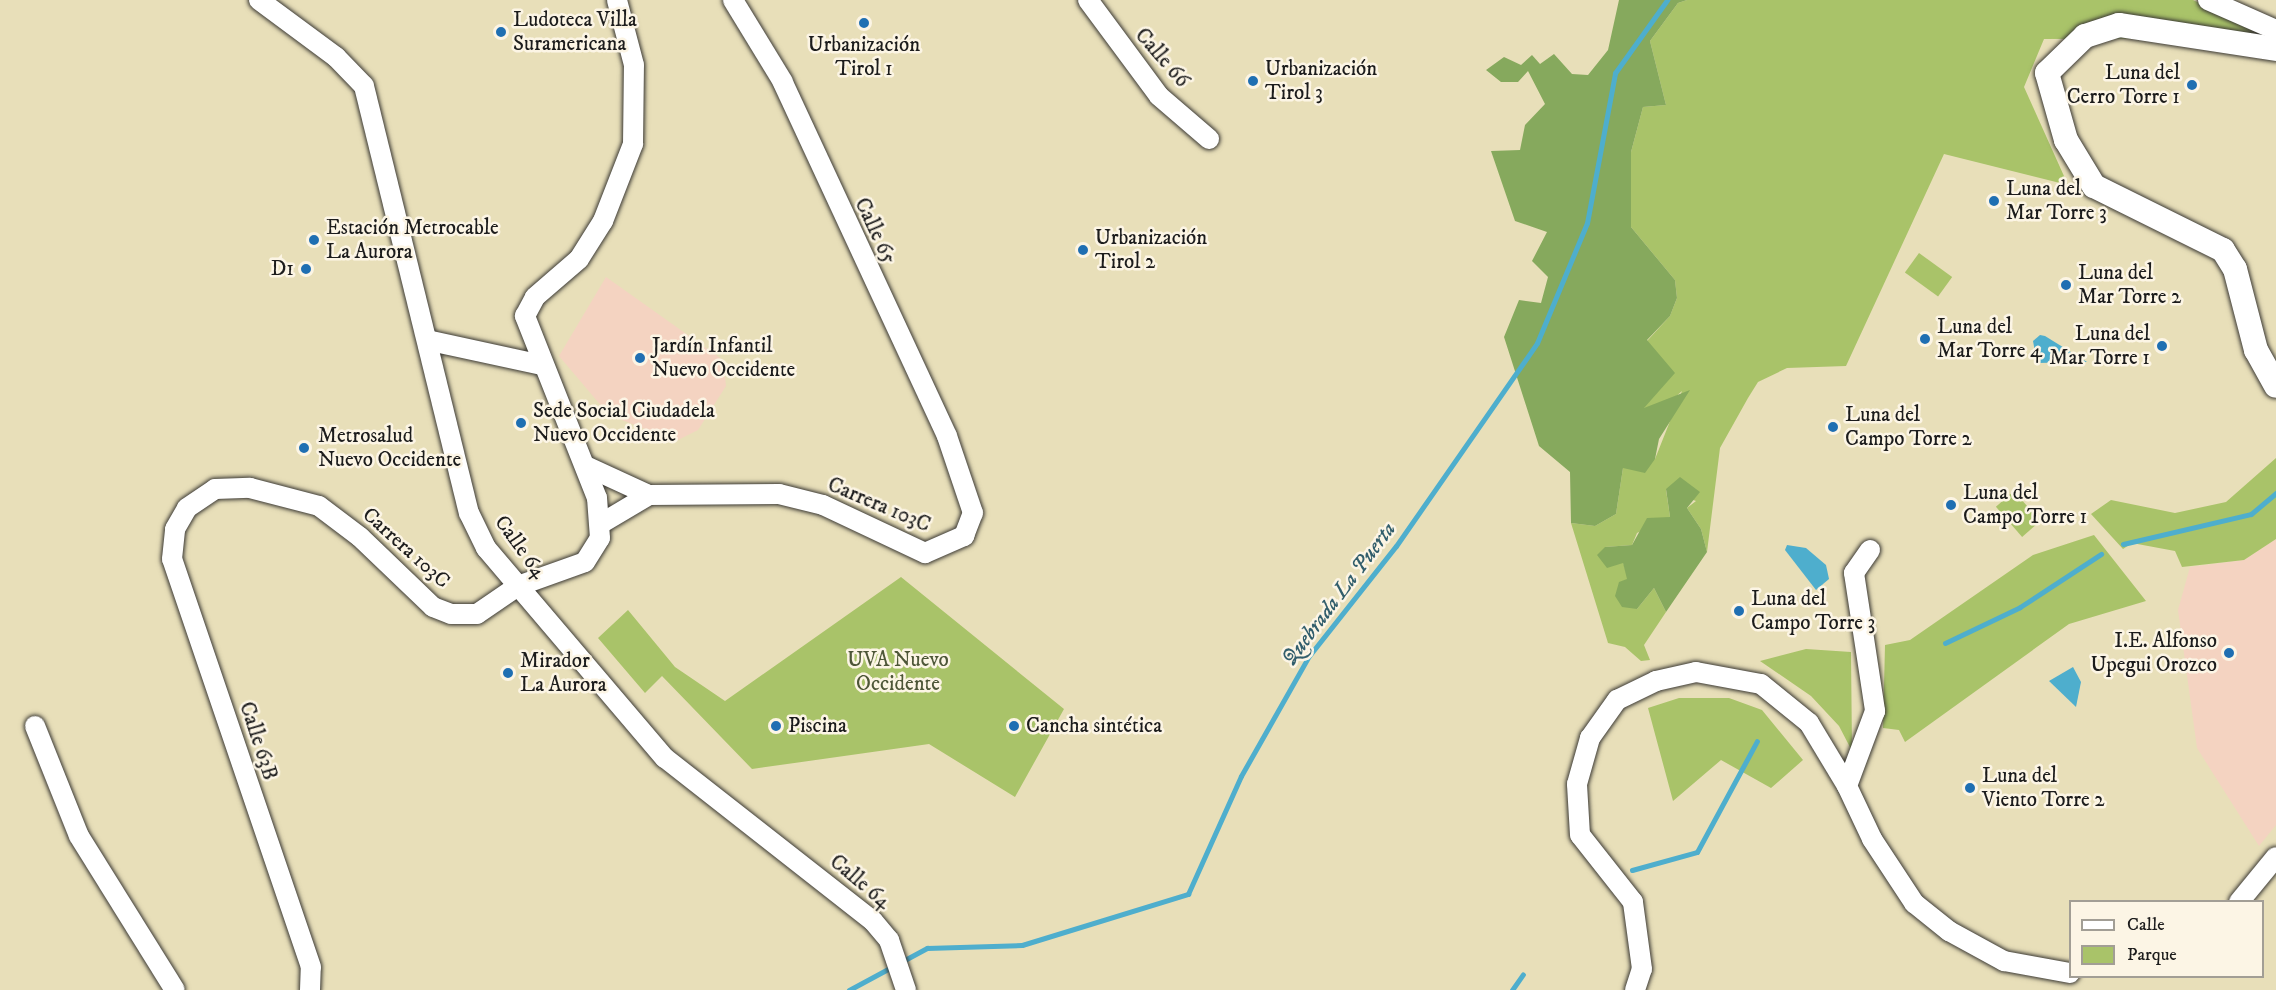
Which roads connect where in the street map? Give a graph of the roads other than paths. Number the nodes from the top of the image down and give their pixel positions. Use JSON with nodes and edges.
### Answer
{"nodes":[{"id":1,"x":259,"y":0,"type":"edge"},
{"id":2,"x":616,"y":0,"type":"edge"},
{"id":3,"x":734,"y":0,"type":"edge"},
{"id":4,"x":1088,"y":0,"type":"edge"},
{"id":5,"x":2208,"y":0,"type":"edge"},
{"id":6,"x":2276,"y":30,"type":"edge"},
{"id":7,"x":2276,"y":49,"type":"edge"},
{"id":8,"x":1209,"y":139,"type":"dead end"},
{"id":9,"x":431,"y":341,"type":"junction"},
{"id":10,"x":542,"y":366,"type":"junction"},
{"id":11,"x":2276,"y":386,"type":"edge"},
{"id":12,"x":588,"y":467,"type":"junction"},
{"id":13,"x":969,"y":487,"type":"joint"},
{"id":14,"x":649,"y":495,"type":"junction"},
{"id":15,"x":187,"y":508,"type":"joint"},
{"id":16,"x":602,"y":523,"type":"junction"},
{"id":17,"x":1870,"y":550,"type":"dead end"},
{"id":18,"x":518,"y":586,"type":"junction"},
{"id":19,"x":35,"y":726,"type":"dead end"},
{"id":20,"x":1847,"y":786,"type":"junction"},
{"id":21,"x":2276,"y":857,"type":"edge"},
{"id":22,"x":2241,"y":900,"type":"edge"},
{"id":23,"x":2069,"y":973,"type":"edge"},
{"id":24,"x":176,"y":990,"type":"edge"},
{"id":25,"x":310,"y":990,"type":"edge"},
{"id":26,"x":906,"y":990,"type":"edge"},
{"id":27,"x":1635,"y":990,"type":"edge"}],
"edges":[{"from":1,"to":9,"type":"street","name":"Calle 64"},
{"from":2,"to":10,"type":"street"},
{"from":3,"to":13,"type":"street","name":"Calle 65"},
{"from":4,"to":8,"type":"street","name":"Calle 66"},
{"from":5,"to":6,"type":"street"},
{"from":7,"to":11,"type":"street"},
{"from":9,"to":10,"type":"street"},
{"from":9,"to":18,"type":"street","name":"Calle 64"},
{"from":10,"to":12,"type":"street"},
{"from":12,"to":14,"type":"street"},
{"from":12,"to":16,"type":"street"},
{"from":13,"to":14,"type":"street","name":"Carrera 103C"},
{"from":14,"to":16,"type":"street"},
{"from":15,"to":18,"type":"street","name":"Carrera 103C"},
{"from":15,"to":25,"type":"street","name":"Calle 63B"},
{"from":16,"to":18,"type":"street","name":"Carrera 103C"},
{"from":17,"to":20,"type":"street"},
{"from":18,"to":26,"type":"street","name":"Calle 64"},
{"from":19,"to":24,"type":"street"},
{"from":20,"to":23,"type":"street"},
{"from":20,"to":27,"type":"street"},
{"from":21,"to":22,"type":"street"}]}
